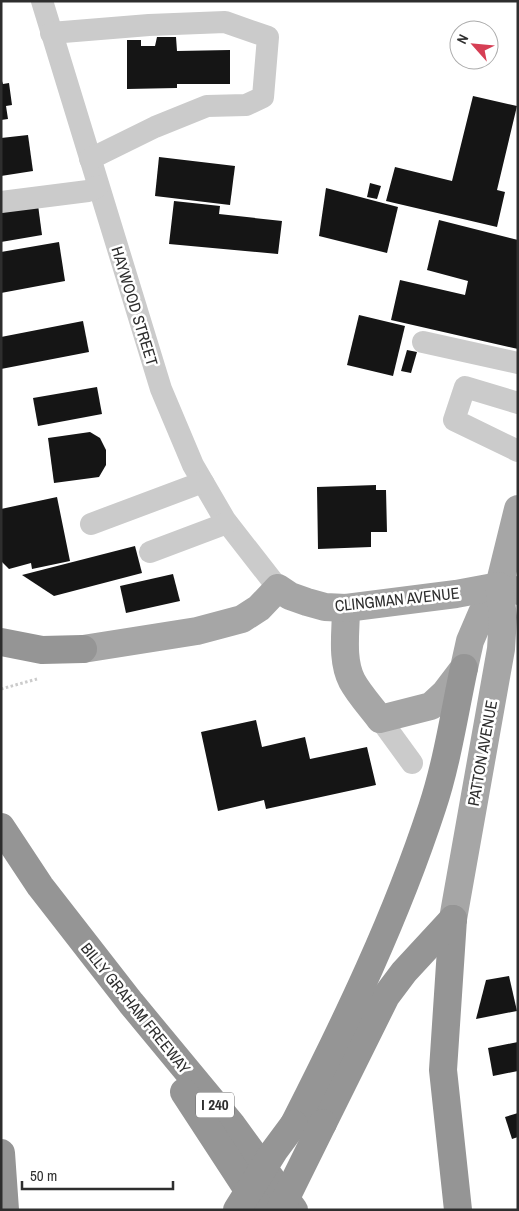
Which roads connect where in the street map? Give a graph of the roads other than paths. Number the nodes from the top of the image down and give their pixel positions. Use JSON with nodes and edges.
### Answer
{"nodes":[{"id":1,"x":42,"y":1,"type":"edge"},
{"id":2,"x":52,"y":33,"type":"junction"},
{"id":3,"x":90,"y":159,"type":"junction"},
{"id":4,"x":98,"y":186,"type":"junction"},
{"id":5,"x":1,"y":202,"type":"edge"},
{"id":6,"x":423,"y":342,"type":"dead end"},
{"id":7,"x":518,"y":363,"type":"edge"},
{"id":8,"x":518,"y":403,"type":"edge"},
{"id":9,"x":518,"y":451,"type":"edge"},
{"id":10,"x":203,"y":482,"type":"junction"},
{"id":11,"x":518,"y":509,"type":"edge"},
{"id":12,"x":227,"y":523,"type":"junction"},
{"id":13,"x":91,"y":524,"type":"dead end"},
{"id":14,"x":150,"y":552,"type":"dead end"},
{"id":15,"x":278,"y":588,"type":"junction"},
{"id":16,"x":508,"y":589,"type":"edge"},
{"id":17,"x":346,"y":608,"type":"junction"},
{"id":18,"x":1,"y":642,"type":"edge"},
{"id":19,"x":83,"y":649,"type":"joint"},
{"id":20,"x":464,"y":668,"type":"junction"},
{"id":21,"x":380,"y":719,"type":"junction"},
{"id":22,"x":412,"y":763,"type":"dead end"},
{"id":23,"x":1,"y":827,"type":"edge"},
{"id":24,"x":453,"y":919,"type":"junction"},
{"id":25,"x":131,"y":1003,"type":"junction"},
{"id":26,"x":294,"y":1124,"type":"junction"},
{"id":27,"x":1,"y":1153,"type":"edge"},
{"id":28,"x":5,"y":1210,"type":"edge"},
{"id":29,"x":237,"y":1210,"type":"edge"},
{"id":30,"x":257,"y":1210,"type":"edge"},
{"id":31,"x":261,"y":1210,"type":"edge"},
{"id":32,"x":280,"y":1210,"type":"edge"},
{"id":33,"x":294,"y":1210,"type":"edge"},
{"id":34,"x":458,"y":1210,"type":"edge"}],
"edges":[{"from":1,"to":2,"type":"street","name":"HAYWOOD STREET"},
{"from":2,"to":3,"type":"street","name":"HAYWOOD STREET"},
{"from":2,"to":3,"type":"street"},
{"from":3,"to":4,"type":"street","name":"HAYWOOD STREET"},
{"from":4,"to":5,"type":"street"},
{"from":4,"to":10,"type":"street","name":"HAYWOOD STREET"},
{"from":6,"to":7,"type":"street"},
{"from":8,"to":9,"type":"street"},
{"from":10,"to":12,"type":"street","name":"HAYWOOD STREET"},
{"from":10,"to":13,"type":"street"},
{"from":11,"to":16,"type":"main road","name":"PATTON AVENUE"},
{"from":12,"to":14,"type":"street"},
{"from":12,"to":15,"type":"street","name":"HAYWOOD STREET"},
{"from":15,"to":17,"type":"main road","name":"CLINGMAN AVENUE"},
{"from":15,"to":19,"type":"main road"},
{"from":16,"to":17,"type":"main road","name":"CLINGMAN AVENUE"},
{"from":16,"to":20,"type":"main road","name":"PATTON AVENUE"},
{"from":16,"to":24,"type":"main road","name":"PATTON AVENUE"},
{"from":17,"to":21,"type":"main road"},
{"from":18,"to":19,"type":"highway"},
{"from":20,"to":21,"type":"main road"},
{"from":20,"to":26,"type":"highway"},
{"from":21,"to":22,"type":"street"},
{"from":23,"to":25,"type":"highway","name":"BILLY GRAHAM FREEWAY","number":"I 240"},
{"from":24,"to":32,"type":"highway","bridge":true},
{"from":24,"to":34,"type":"highway"},
{"from":25,"to":31,"type":"highway"},
{"from":25,"to":33,"type":"highway","name":"BILLY GRAHAM FREEWAY","number":"I 240"},
{"from":26,"to":29,"type":"highway","bridge":true},
{"from":26,"to":30,"type":"highway"},
{"from":27,"to":28,"type":"highway"}]}
